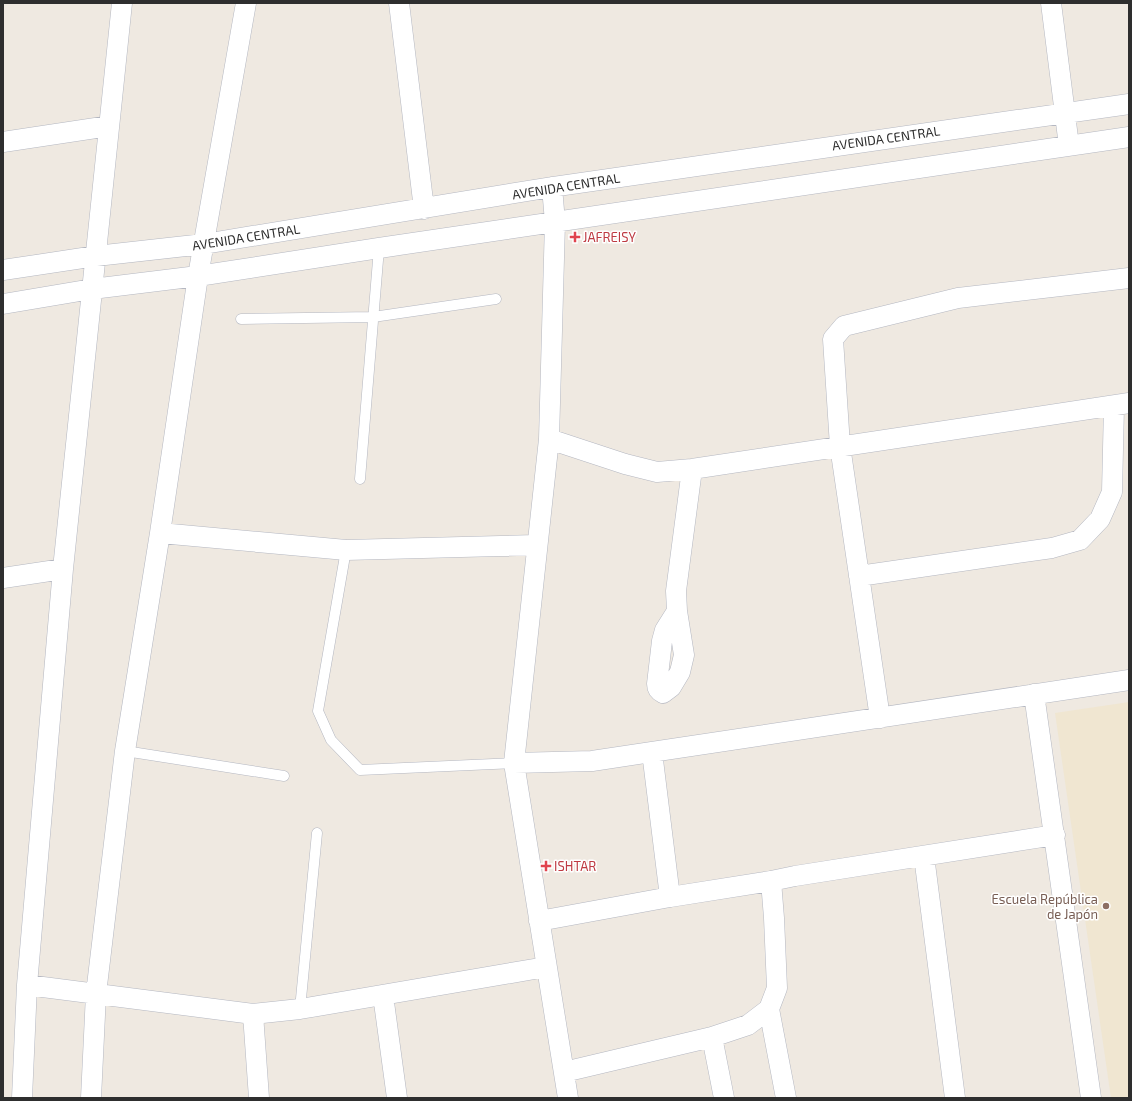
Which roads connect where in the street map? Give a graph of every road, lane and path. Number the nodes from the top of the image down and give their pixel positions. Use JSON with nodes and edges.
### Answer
{"nodes":[{"id":1,"x":122,"y":3,"type":"edge"},
{"id":2,"x":246,"y":3,"type":"edge"},
{"id":3,"x":399,"y":3,"type":"edge"},
{"id":4,"x":1051,"y":3,"type":"edge"},
{"id":5,"x":1129,"y":104,"type":"edge"},
{"id":6,"x":1065,"y":112,"type":"junction"},
{"id":7,"x":109,"y":126,"type":"junction"},
{"id":8,"x":1129,"y":137,"type":"edge"},
{"id":9,"x":3,"y":142,"type":"edge"},
{"id":10,"x":1069,"y":146,"type":"junction"},
{"id":11,"x":552,"y":187,"type":"junction"},
{"id":12,"x":424,"y":209,"type":"junction"},
{"id":13,"x":555,"y":222,"type":"junction"},
{"id":14,"x":204,"y":244,"type":"junction"},
{"id":15,"x":379,"y":248,"type":"junction"},
{"id":16,"x":96,"y":256,"type":"junction"},
{"id":17,"x":3,"y":270,"type":"edge"},
{"id":18,"x":198,"y":276,"type":"junction"},
{"id":19,"x":1129,"y":278,"type":"edge"},
{"id":20,"x":92,"y":289,"type":"junction"},
{"id":21,"x":496,"y":299,"type":"dead end"},
{"id":22,"x":3,"y":304,"type":"edge"},
{"id":23,"x":373,"y":317,"type":"junction"},
{"id":24,"x":241,"y":319,"type":"dead end"},
{"id":25,"x":1122,"y":404,"type":"edge"},
{"id":26,"x":549,"y":439,"type":"junction"},
{"id":27,"x":840,"y":446,"type":"junction"},
{"id":28,"x":692,"y":469,"type":"junction"},
{"id":29,"x":360,"y":479,"type":"dead end"},
{"id":30,"x":160,"y":533,"type":"junction"},
{"id":31,"x":536,"y":545,"type":"junction"},
{"id":32,"x":346,"y":550,"type":"junction"},
{"id":33,"x":63,"y":569,"type":"junction"},
{"id":34,"x":859,"y":576,"type":"junction"},
{"id":35,"x":3,"y":578,"type":"edge"},
{"id":36,"x":677,"y":611,"type":"dead end"},
{"id":37,"x":1129,"y":680,"type":"edge"},
{"id":38,"x":1034,"y":694,"type":"junction"},
{"id":39,"x":880,"y":718,"type":"junction"},
{"id":40,"x":125,"y":751,"type":"junction"},
{"id":41,"x":652,"y":752,"type":"junction"},
{"id":42,"x":514,"y":763,"type":"junction"},
{"id":43,"x":284,"y":776,"type":"dead end"},
{"id":44,"x":317,"y":833,"type":"dead end"},
{"id":45,"x":1054,"y":835,"type":"junction"},
{"id":46,"x":924,"y":856,"type":"junction"},
{"id":47,"x":771,"y":881,"type":"junction"},
{"id":48,"x":670,"y":897,"type":"junction"},
{"id":49,"x":539,"y":921,"type":"junction"},
{"id":50,"x":546,"y":967,"type":"junction"},
{"id":51,"x":27,"y":985,"type":"junction"},
{"id":52,"x":96,"y":994,"type":"junction"},
{"id":53,"x":383,"y":995,"type":"junction"},
{"id":54,"x":300,"y":1009,"type":"junction"},
{"id":55,"x":769,"y":1009,"type":"junction"},
{"id":56,"x":253,"y":1014,"type":"junction"},
{"id":57,"x":712,"y":1037,"type":"junction"},
{"id":58,"x":564,"y":1072,"type":"junction"},
{"id":59,"x":22,"y":1098,"type":"edge"},
{"id":60,"x":91,"y":1098,"type":"edge"},
{"id":61,"x":259,"y":1098,"type":"edge"},
{"id":62,"x":397,"y":1098,"type":"edge"},
{"id":63,"x":568,"y":1098,"type":"edge"},
{"id":64,"x":724,"y":1098,"type":"edge"},
{"id":65,"x":786,"y":1098,"type":"edge"},
{"id":66,"x":955,"y":1098,"type":"edge"},
{"id":67,"x":1091,"y":1098,"type":"edge"}],
"edges":[{"from":1,"to":7,"type":"street"},
{"from":2,"to":14,"type":"street"},
{"from":3,"to":12,"type":"street"},
{"from":4,"to":6,"type":"street"},
{"from":5,"to":6,"type":"street","name":"AVENIDA CENTRAL"},
{"from":6,"to":10,"type":"street"},
{"from":6,"to":11,"type":"street","name":"AVENIDA CENTRAL"},
{"from":7,"to":9,"type":"street"},
{"from":7,"to":16,"type":"street"},
{"from":8,"to":10,"type":"street"},
{"from":10,"to":13,"type":"street"},
{"from":11,"to":12,"type":"street","name":"AVENIDA CENTRAL"},
{"from":11,"to":13,"type":"street"},
{"from":12,"to":14,"type":"street","name":"AVENIDA CENTRAL"},
{"from":13,"to":15,"type":"street"},
{"from":13,"to":26,"type":"street"},
{"from":14,"to":16,"type":"street","name":"AVENIDA CENTRAL"},
{"from":14,"to":18,"type":"street"},
{"from":15,"to":18,"type":"street"},
{"from":15,"to":23,"type":"lane"},
{"from":16,"to":17,"type":"street","name":"AVENIDA CENTRAL"},
{"from":16,"to":20,"type":"street"},
{"from":18,"to":20,"type":"street"},
{"from":18,"to":30,"type":"street"},
{"from":19,"to":27,"type":"street"},
{"from":20,"to":22,"type":"street"},
{"from":20,"to":33,"type":"street"},
{"from":21,"to":23,"type":"lane"},
{"from":23,"to":24,"type":"lane"},
{"from":23,"to":29,"type":"lane"},
{"from":25,"to":27,"type":"street"},
{"from":25,"to":34,"type":"street"},
{"from":26,"to":28,"type":"street"},
{"from":26,"to":31,"type":"street"},
{"from":27,"to":28,"type":"street"},
{"from":27,"to":34,"type":"street"},
{"from":28,"to":36,"type":"street"},
{"from":30,"to":32,"type":"street"},
{"from":30,"to":40,"type":"street"},
{"from":31,"to":32,"type":"street"},
{"from":31,"to":42,"type":"street"},
{"from":32,"to":42,"type":"lane"},
{"from":33,"to":35,"type":"street"},
{"from":33,"to":51,"type":"street"},
{"from":34,"to":39,"type":"street"},
{"from":37,"to":38,"type":"street"},
{"from":38,"to":39,"type":"street"},
{"from":38,"to":45,"type":"street"},
{"from":39,"to":41,"type":"street"},
{"from":40,"to":43,"type":"lane"},
{"from":40,"to":52,"type":"street"},
{"from":41,"to":42,"type":"street"},
{"from":41,"to":48,"type":"street"},
{"from":42,"to":49,"type":"street"},
{"from":44,"to":54,"type":"lane"},
{"from":45,"to":46,"type":"street"},
{"from":45,"to":67,"type":"street"},
{"from":46,"to":47,"type":"street"},
{"from":46,"to":66,"type":"street"},
{"from":47,"to":48,"type":"street"},
{"from":47,"to":55,"type":"street"},
{"from":48,"to":49,"type":"street"},
{"from":49,"to":50,"type":"street"},
{"from":50,"to":53,"type":"street"},
{"from":50,"to":58,"type":"street"},
{"from":51,"to":52,"type":"street"},
{"from":51,"to":59,"type":"street"},
{"from":52,"to":56,"type":"street"},
{"from":52,"to":60,"type":"street"},
{"from":53,"to":54,"type":"street"},
{"from":53,"to":62,"type":"street"},
{"from":54,"to":56,"type":"street"},
{"from":55,"to":57,"type":"street"},
{"from":55,"to":65,"type":"street"},
{"from":56,"to":61,"type":"street"},
{"from":57,"to":58,"type":"street"},
{"from":57,"to":64,"type":"street"},
{"from":58,"to":63,"type":"street"}]}
